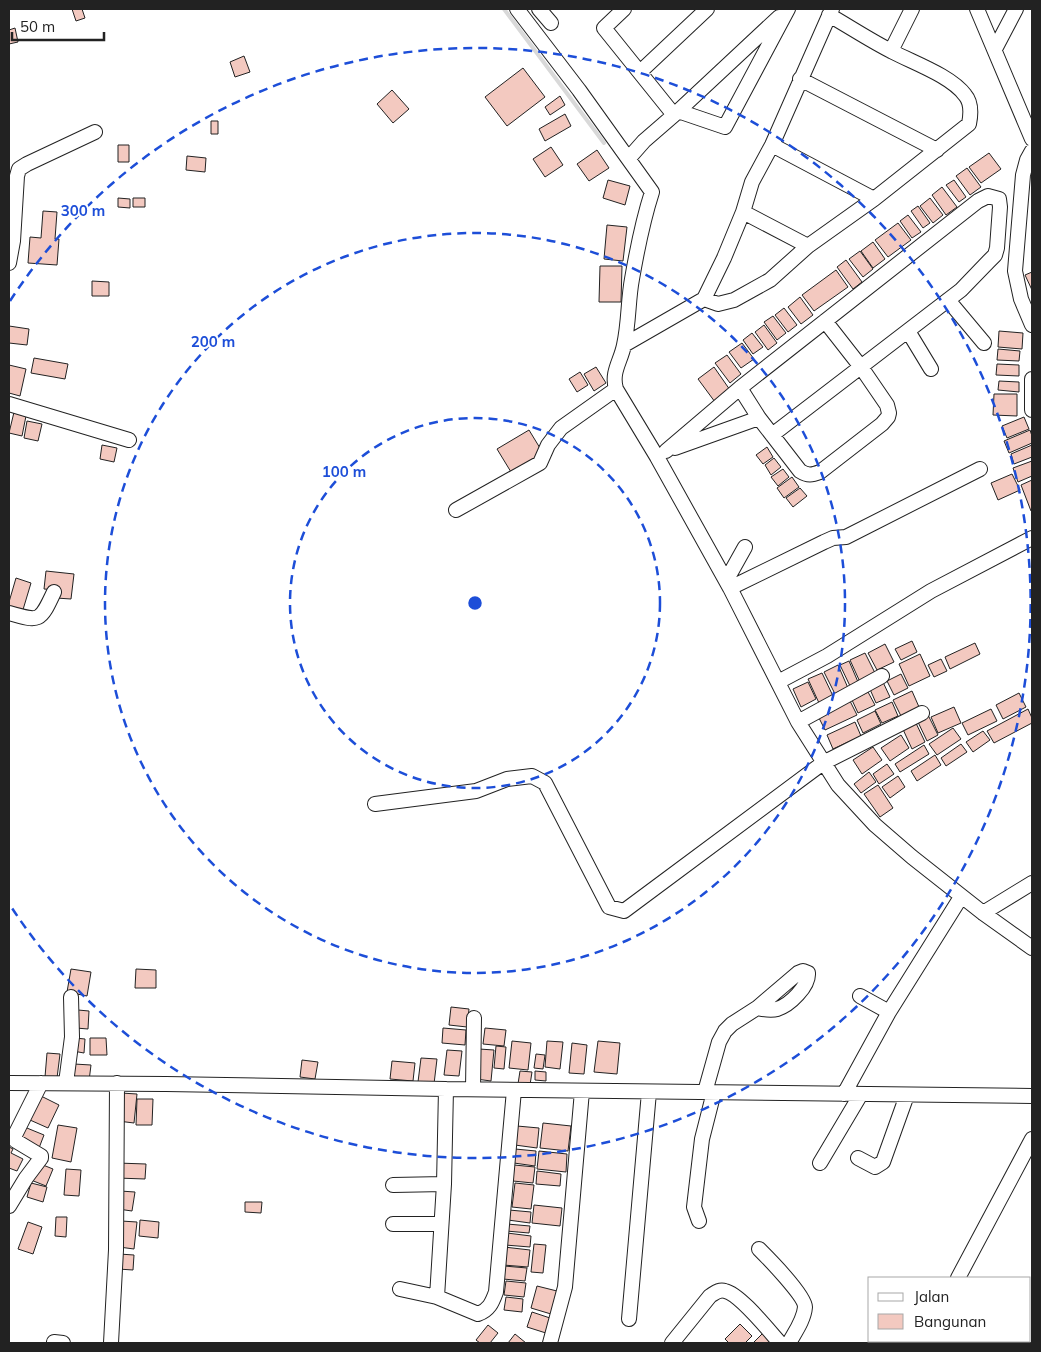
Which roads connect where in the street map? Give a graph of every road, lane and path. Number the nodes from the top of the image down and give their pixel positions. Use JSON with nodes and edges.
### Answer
{"nodes":[{"id":1,"x":517,"y":9,"type":"edge"},
{"id":2,"x":539,"y":9,"type":"edge"},
{"id":3,"x":624,"y":9,"type":"edge"},
{"id":4,"x":707,"y":9,"type":"edge"},
{"id":5,"x":788,"y":9,"type":"edge"},
{"id":6,"x":912,"y":9,"type":"edge"},
{"id":7,"x":977,"y":9,"type":"edge"},
{"id":8,"x":1016,"y":9,"type":"edge"},
{"id":9,"x":831,"y":12,"type":"edge"},
{"id":10,"x":551,"y":23,"type":"dead end"},
{"id":11,"x":995,"y":48,"type":"junction"},
{"id":12,"x":890,"y":51,"type":"junction"},
{"id":13,"x":640,"y":72,"type":"junction"},
{"id":14,"x":800,"y":78,"type":"junction"},
{"id":15,"x":676,"y":113,"type":"junction"},
{"id":16,"x":95,"y":132,"type":"dead end"},
{"id":17,"x":1032,"y":139,"type":"edge"},
{"id":18,"x":772,"y":145,"type":"junction"},
{"id":19,"x":937,"y":150,"type":"junction"},
{"id":20,"x":1032,"y":151,"type":"edge"},
{"id":21,"x":629,"y":158,"type":"junction"},
{"id":22,"x":874,"y":199,"type":"junction"},
{"id":23,"x":742,"y":212,"type":"junction"},
{"id":24,"x":808,"y":246,"type":"junction"},
{"id":25,"x":9,"y":263,"type":"edge"},
{"id":26,"x":704,"y":300,"type":"junction"},
{"id":27,"x":948,"y":300,"type":"junction"},
{"id":28,"x":825,"y":321,"type":"junction"},
{"id":29,"x":1032,"y":325,"type":"edge"},
{"id":30,"x":908,"y":330,"type":"junction"},
{"id":31,"x":984,"y":343,"type":"dead end"},
{"id":32,"x":624,"y":345,"type":"junction"},
{"id":33,"x":861,"y":367,"type":"junction"},
{"id":34,"x":931,"y":369,"type":"dead end"},
{"id":35,"x":1032,"y":379,"type":"edge"},
{"id":36,"x":740,"y":388,"type":"junction"},
{"id":37,"x":616,"y":389,"type":"junction"},
{"id":38,"x":9,"y":404,"type":"edge"},
{"id":39,"x":1032,"y":410,"type":"edge"},
{"id":40,"x":759,"y":418,"type":"junction"},
{"id":41,"x":772,"y":435,"type":"junction"},
{"id":42,"x":129,"y":440,"type":"dead end"},
{"id":43,"x":662,"y":454,"type":"junction"},
{"id":44,"x":980,"y":469,"type":"dead end"},
{"id":45,"x":456,"y":510,"type":"dead end"},
{"id":46,"x":1032,"y":538,"type":"edge"},
{"id":47,"x":744,"y":547,"type":"dead end"},
{"id":48,"x":728,"y":584,"type":"junction"},
{"id":49,"x":54,"y":592,"type":"dead end"},
{"id":50,"x":9,"y":613,"type":"edge"},
{"id":51,"x":882,"y":676,"type":"dead end"},
{"id":52,"x":778,"y":682,"type":"junction"},
{"id":53,"x":922,"y":713,"type":"dead end"},
{"id":54,"x":798,"y":722,"type":"junction"},
{"id":55,"x":823,"y":763,"type":"junction"},
{"id":56,"x":375,"y":804,"type":"dead end"},
{"id":57,"x":1032,"y":883,"type":"edge"},
{"id":58,"x":961,"y":897,"type":"junction"},
{"id":59,"x":983,"y":913,"type":"junction"},
{"id":60,"x":1032,"y":948,"type":"edge"},
{"id":61,"x":860,"y":996,"type":"dead end"},
{"id":62,"x":71,"y":997,"type":"dead end"},
{"id":63,"x":757,"y":1008,"type":"dead end"},
{"id":64,"x":889,"y":1012,"type":"junction"},
{"id":65,"x":474,"y":1018,"type":"dead end"},
{"id":66,"x":9,"y":1083,"type":"edge"},
{"id":67,"x":41,"y":1083,"type":"junction"},
{"id":68,"x":66,"y":1083,"type":"junction"},
{"id":69,"x":116,"y":1083,"type":"junction"},
{"id":70,"x":446,"y":1089,"type":"junction"},
{"id":71,"x":473,"y":1090,"type":"junction"},
{"id":72,"x":514,"y":1090,"type":"junction"},
{"id":73,"x":582,"y":1091,"type":"junction"},
{"id":74,"x":649,"y":1092,"type":"junction"},
{"id":75,"x":709,"y":1092,"type":"junction"},
{"id":76,"x":844,"y":1094,"type":"junction"},
{"id":77,"x":861,"y":1094,"type":"junction"},
{"id":78,"x":907,"y":1094,"type":"junction"},
{"id":79,"x":1032,"y":1096,"type":"edge"},
{"id":80,"x":1032,"y":1139,"type":"edge"},
{"id":81,"x":858,"y":1158,"type":"dead end"},
{"id":82,"x":820,"y":1163,"type":"dead end"},
{"id":83,"x":444,"y":1184,"type":"junction"},
{"id":84,"x":393,"y":1185,"type":"dead end"},
{"id":85,"x":9,"y":1206,"type":"edge"},
{"id":86,"x":699,"y":1221,"type":"dead end"},
{"id":87,"x":393,"y":1224,"type":"dead end"},
{"id":88,"x":440,"y":1224,"type":"junction"},
{"id":89,"x":759,"y":1249,"type":"dead end"},
{"id":90,"x":959,"y":1277,"type":"edge"},
{"id":91,"x":400,"y":1289,"type":"dead end"},
{"id":92,"x":437,"y":1297,"type":"junction"},
{"id":93,"x":629,"y":1319,"type":"dead end"},
{"id":94,"x":111,"y":1343,"type":"edge"},
{"id":95,"x":550,"y":1343,"type":"edge"},
{"id":96,"x":672,"y":1343,"type":"edge"},
{"id":97,"x":780,"y":1343,"type":"edge"},
{"id":98,"x":790,"y":1343,"type":"edge"}],
"edges":[{"from":1,"to":21,"type":"street"},
{"from":2,"to":10,"type":"street"},
{"from":3,"to":13,"type":"street"},
{"from":4,"to":13,"type":"street"},
{"from":5,"to":15,"type":"street"},
{"from":5,"to":15,"type":"street"},
{"from":6,"to":12,"type":"street"},
{"from":7,"to":11,"type":"street"},
{"from":8,"to":11,"type":"street"},
{"from":9,"to":12,"type":"street"},
{"from":9,"to":14,"type":"street"},
{"from":11,"to":17,"type":"street"},
{"from":12,"to":19,"type":"street"},
{"from":13,"to":15,"type":"street"},
{"from":14,"to":18,"type":"street"},
{"from":14,"to":19,"type":"street"},
{"from":15,"to":21,"type":"street"},
{"from":16,"to":25,"type":"street"},
{"from":18,"to":22,"type":"street"},
{"from":18,"to":23,"type":"street"},
{"from":19,"to":22,"type":"street"},
{"from":20,"to":29,"type":"street"},
{"from":21,"to":32,"type":"street"},
{"from":22,"to":24,"type":"street"},
{"from":23,"to":24,"type":"street"},
{"from":23,"to":26,"type":"street"},
{"from":24,"to":26,"type":"street"},
{"from":26,"to":32,"type":"street"},
{"from":27,"to":28,"type":"street"},
{"from":27,"to":30,"type":"street"},
{"from":27,"to":31,"type":"street"},
{"from":28,"to":33,"type":"street"},
{"from":28,"to":36,"type":"street"},
{"from":30,"to":33,"type":"street"},
{"from":30,"to":34,"type":"street"},
{"from":32,"to":37,"type":"street"},
{"from":33,"to":41,"type":"street"},
{"from":33,"to":41,"type":"street"},
{"from":35,"to":39,"type":"street"},
{"from":36,"to":40,"type":"street"},
{"from":36,"to":43,"type":"street"},
{"from":37,"to":43,"type":"street"},
{"from":37,"to":45,"type":"street"},
{"from":38,"to":42,"type":"street"},
{"from":40,"to":41,"type":"street"},
{"from":40,"to":43,"type":"street"},
{"from":43,"to":48,"type":"street"},
{"from":44,"to":48,"type":"street"},
{"from":46,"to":52,"type":"street"},
{"from":47,"to":48,"type":"street"},
{"from":48,"to":52,"type":"street"},
{"from":49,"to":50,"type":"street"},
{"from":51,"to":54,"type":"street"},
{"from":52,"to":54,"type":"street"},
{"from":53,"to":55,"type":"street"},
{"from":54,"to":55,"type":"street"},
{"from":55,"to":56,"type":"street"},
{"from":55,"to":58,"type":"street"},
{"from":57,"to":59,"type":"street"},
{"from":58,"to":59,"type":"street"},
{"from":58,"to":64,"type":"street"},
{"from":59,"to":60,"type":"street"},
{"from":61,"to":64,"type":"street"},
{"from":62,"to":68,"type":"street"},
{"from":63,"to":75,"type":"street"},
{"from":64,"to":76,"type":"street"},
{"from":65,"to":71,"type":"street"},
{"from":66,"to":67,"type":"street"},
{"from":67,"to":68,"type":"street"},
{"from":67,"to":85,"type":"street"},
{"from":68,"to":69,"type":"street"},
{"from":69,"to":70,"type":"street"},
{"from":69,"to":94,"type":"street"},
{"from":70,"to":71,"type":"street"},
{"from":70,"to":83,"type":"street"},
{"from":71,"to":72,"type":"street"},
{"from":72,"to":73,"type":"street"},
{"from":72,"to":92,"type":"street"},
{"from":73,"to":74,"type":"street"},
{"from":73,"to":95,"type":"street"},
{"from":74,"to":75,"type":"street"},
{"from":74,"to":93,"type":"street"},
{"from":75,"to":76,"type":"street"},
{"from":75,"to":86,"type":"street"},
{"from":76,"to":77,"type":"street"},
{"from":77,"to":78,"type":"street"},
{"from":77,"to":82,"type":"street"},
{"from":78,"to":79,"type":"street"},
{"from":78,"to":81,"type":"street"},
{"from":80,"to":90,"type":"street"},
{"from":83,"to":84,"type":"street"},
{"from":83,"to":88,"type":"street"},
{"from":87,"to":88,"type":"street"},
{"from":88,"to":92,"type":"street"},
{"from":89,"to":98,"type":"street"},
{"from":91,"to":92,"type":"street"},
{"from":96,"to":97,"type":"street"}]}
